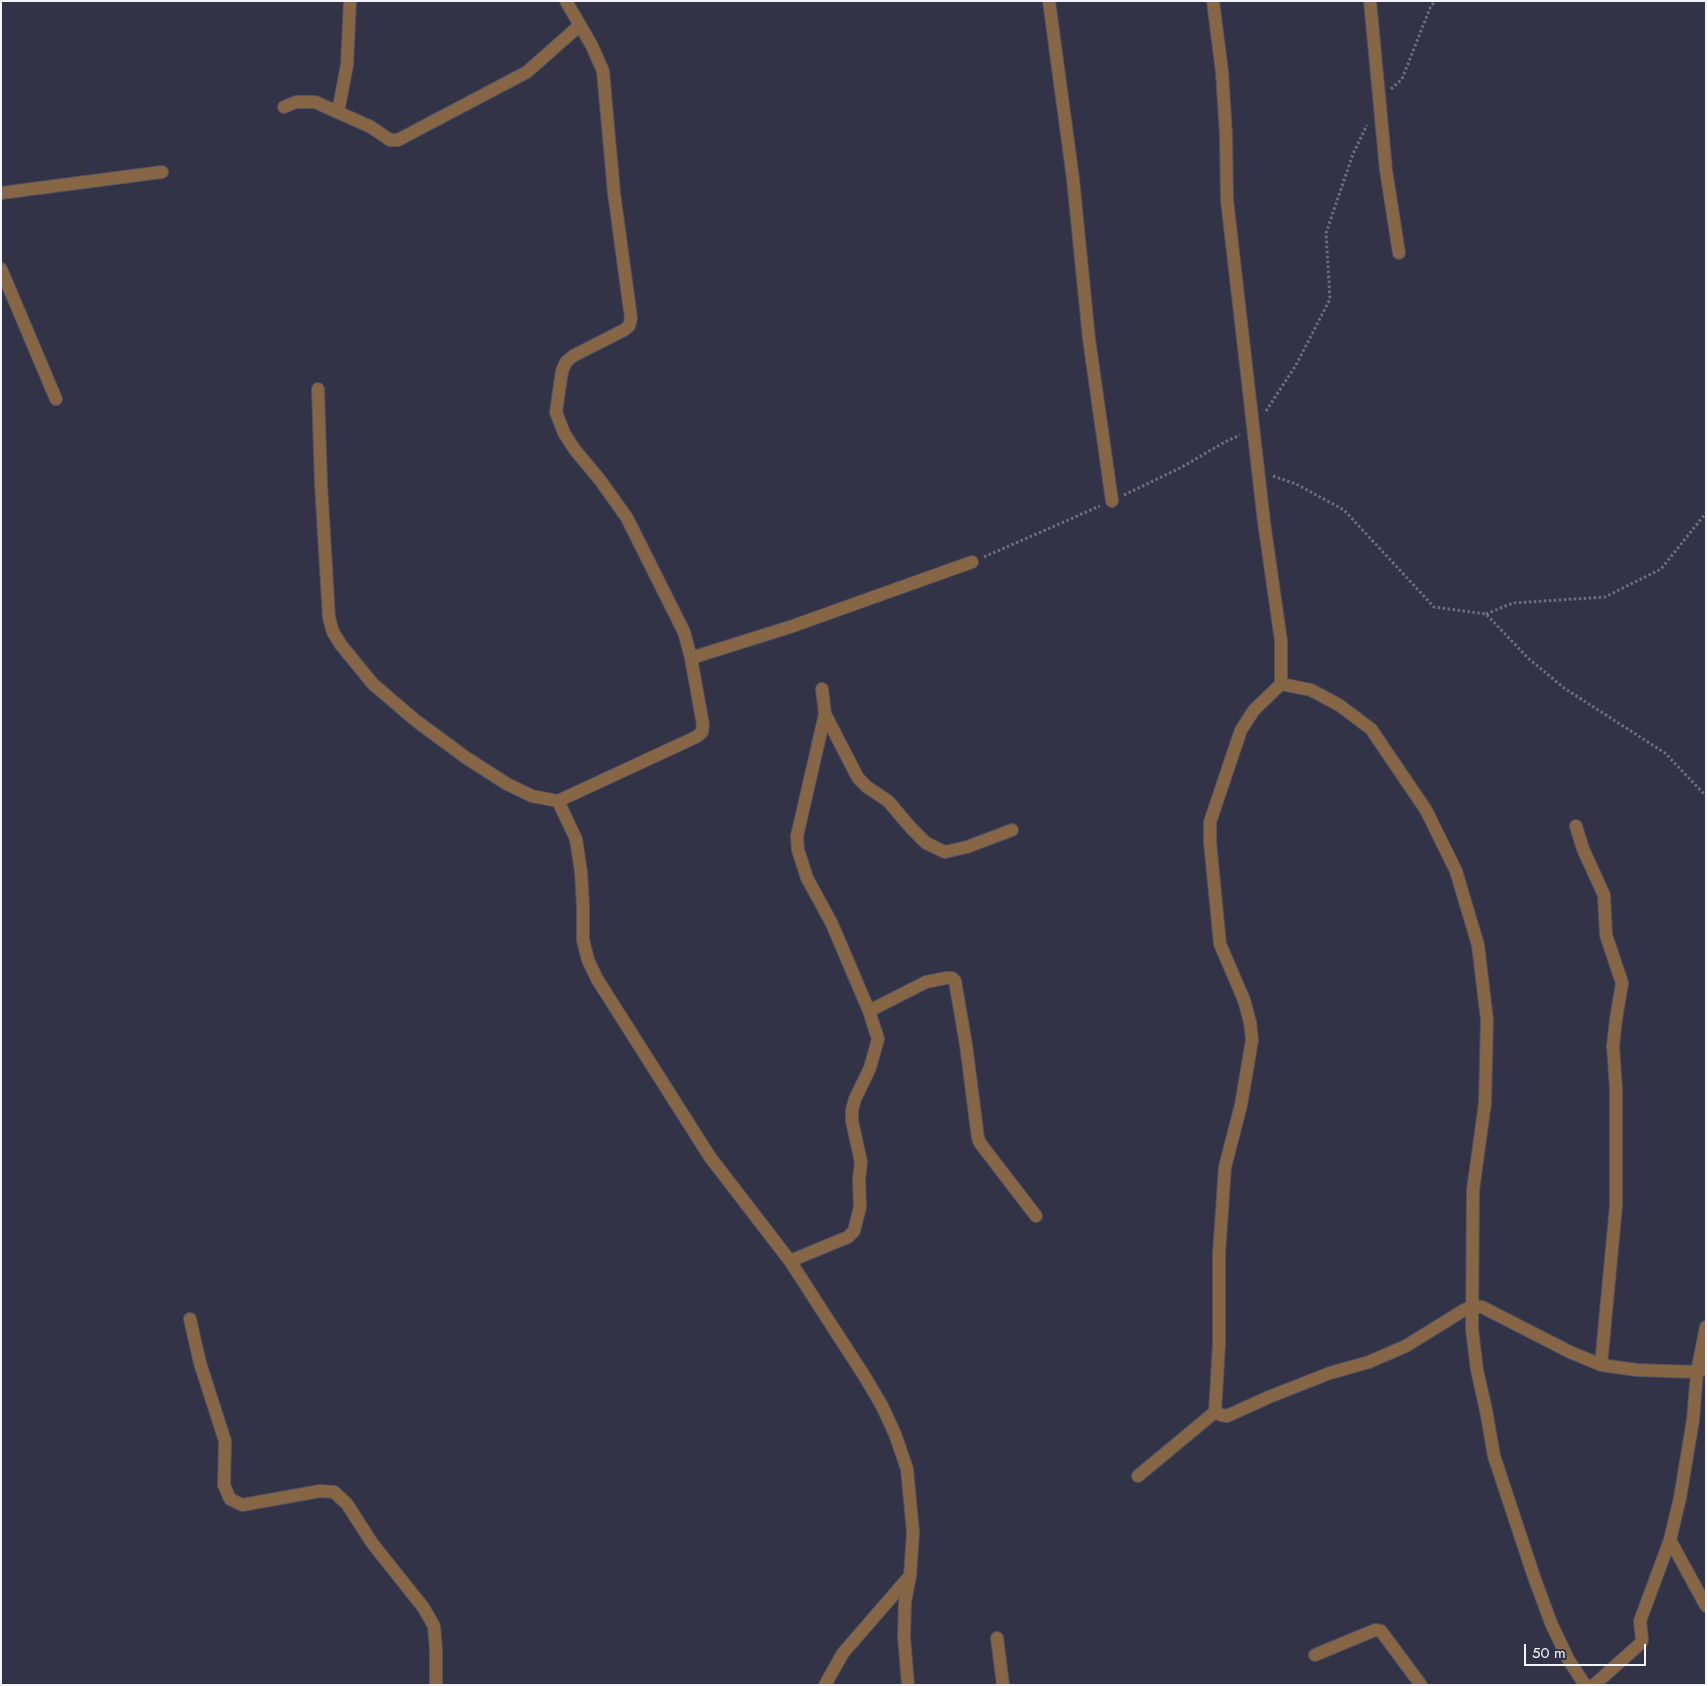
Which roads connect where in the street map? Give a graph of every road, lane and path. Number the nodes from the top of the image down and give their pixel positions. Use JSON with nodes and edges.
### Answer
{"nodes":[{"id":1,"x":350,"y":1,"type":"edge"},
{"id":2,"x":566,"y":1,"type":"edge"},
{"id":3,"x":1049,"y":1,"type":"edge"},
{"id":4,"x":1213,"y":1,"type":"edge"},
{"id":5,"x":1370,"y":1,"type":"edge"},
{"id":6,"x":1435,"y":1,"type":"edge"},
{"id":7,"x":579,"y":26,"type":"junction"},
{"id":8,"x":1379,"y":102,"type":"junction"},
{"id":9,"x":284,"y":107,"type":"dead end"},
{"id":10,"x":338,"y":112,"type":"junction"},
{"id":11,"x":162,"y":172,"type":"dead end"},
{"id":12,"x":1,"y":193,"type":"edge"},
{"id":13,"x":1399,"y":253,"type":"dead end"},
{"id":14,"x":1,"y":269,"type":"edge"},
{"id":15,"x":318,"y":389,"type":"dead end"},
{"id":16,"x":56,"y":399,"type":"dead end"},
{"id":17,"x":1254,"y":428,"type":"junction"},
{"id":18,"x":1258,"y":472,"type":"junction"},
{"id":19,"x":1112,"y":501,"type":"dead end"},
{"id":20,"x":1706,"y":513,"type":"edge"},
{"id":21,"x":972,"y":562,"type":"dead end"},
{"id":22,"x":1486,"y":614,"type":"junction"},
{"id":23,"x":691,"y":658,"type":"junction"},
{"id":24,"x":1281,"y":684,"type":"junction"},
{"id":25,"x":822,"y":689,"type":"dead end"},
{"id":26,"x":825,"y":714,"type":"junction"},
{"id":27,"x":1706,"y":796,"type":"edge"},
{"id":28,"x":558,"y":800,"type":"junction"},
{"id":29,"x":1576,"y":826,"type":"dead end"},
{"id":30,"x":1012,"y":830,"type":"dead end"},
{"id":31,"x":869,"y":1011,"type":"junction"},
{"id":32,"x":1036,"y":1216,"type":"dead end"},
{"id":33,"x":790,"y":1261,"type":"junction"},
{"id":34,"x":1473,"y":1307,"type":"junction"},
{"id":35,"x":190,"y":1319,"type":"dead end"},
{"id":36,"x":1706,"y":1327,"type":"edge"},
{"id":37,"x":1601,"y":1365,"type":"junction"},
{"id":38,"x":1702,"y":1370,"type":"edge"},
{"id":39,"x":1215,"y":1412,"type":"junction"},
{"id":40,"x":1138,"y":1476,"type":"dead end"},
{"id":41,"x":1670,"y":1540,"type":"junction"},
{"id":42,"x":910,"y":1576,"type":"junction"},
{"id":43,"x":1706,"y":1606,"type":"edge"},
{"id":44,"x":997,"y":1638,"type":"dead end"},
{"id":45,"x":1315,"y":1655,"type":"dead end"},
{"id":46,"x":436,"y":1685,"type":"edge"},
{"id":47,"x":825,"y":1685,"type":"edge"},
{"id":48,"x":908,"y":1685,"type":"edge"},
{"id":49,"x":1003,"y":1685,"type":"edge"},
{"id":50,"x":1421,"y":1685,"type":"edge"},
{"id":51,"x":1585,"y":1685,"type":"edge"},
{"id":52,"x":1594,"y":1685,"type":"edge"}],
"edges":[{"from":1,"to":10,"type":"street"},
{"from":2,"to":7,"type":"street"},
{"from":3,"to":19,"type":"street"},
{"from":4,"to":17,"type":"street"},
{"from":5,"to":8,"type":"street"},
{"from":6,"to":8,"type":"path"},
{"from":7,"to":10,"type":"street"},
{"from":7,"to":23,"type":"street"},
{"from":8,"to":13,"type":"street"},
{"from":8,"to":17,"type":"path"},
{"from":9,"to":10,"type":"street"},
{"from":11,"to":12,"type":"street"},
{"from":14,"to":16,"type":"street"},
{"from":15,"to":28,"type":"street"},
{"from":17,"to":18,"type":"street"},
{"from":18,"to":22,"type":"path"},
{"from":18,"to":24,"type":"street"},
{"from":20,"to":22,"type":"path"},
{"from":21,"to":23,"type":"street"},
{"from":22,"to":27,"type":"path"},
{"from":23,"to":28,"type":"street"},
{"from":24,"to":34,"type":"street"},
{"from":24,"to":39,"type":"street"},
{"from":25,"to":26,"type":"street"},
{"from":26,"to":30,"type":"street"},
{"from":26,"to":31,"type":"street"},
{"from":28,"to":33,"type":"street"},
{"from":29,"to":37,"type":"street"},
{"from":31,"to":32,"type":"street"},
{"from":31,"to":33,"type":"street"},
{"from":33,"to":42,"type":"street"},
{"from":34,"to":37,"type":"street"},
{"from":34,"to":39,"type":"street"},
{"from":34,"to":51,"type":"street"},
{"from":35,"to":46,"type":"street"},
{"from":36,"to":38,"type":"street"},
{"from":37,"to":38,"type":"street"},
{"from":38,"to":41,"type":"street"},
{"from":39,"to":40,"type":"street"},
{"from":41,"to":43,"type":"street"},
{"from":41,"to":52,"type":"street"},
{"from":42,"to":47,"type":"street"},
{"from":42,"to":48,"type":"street"},
{"from":44,"to":49,"type":"street"},
{"from":45,"to":50,"type":"street"}]}
